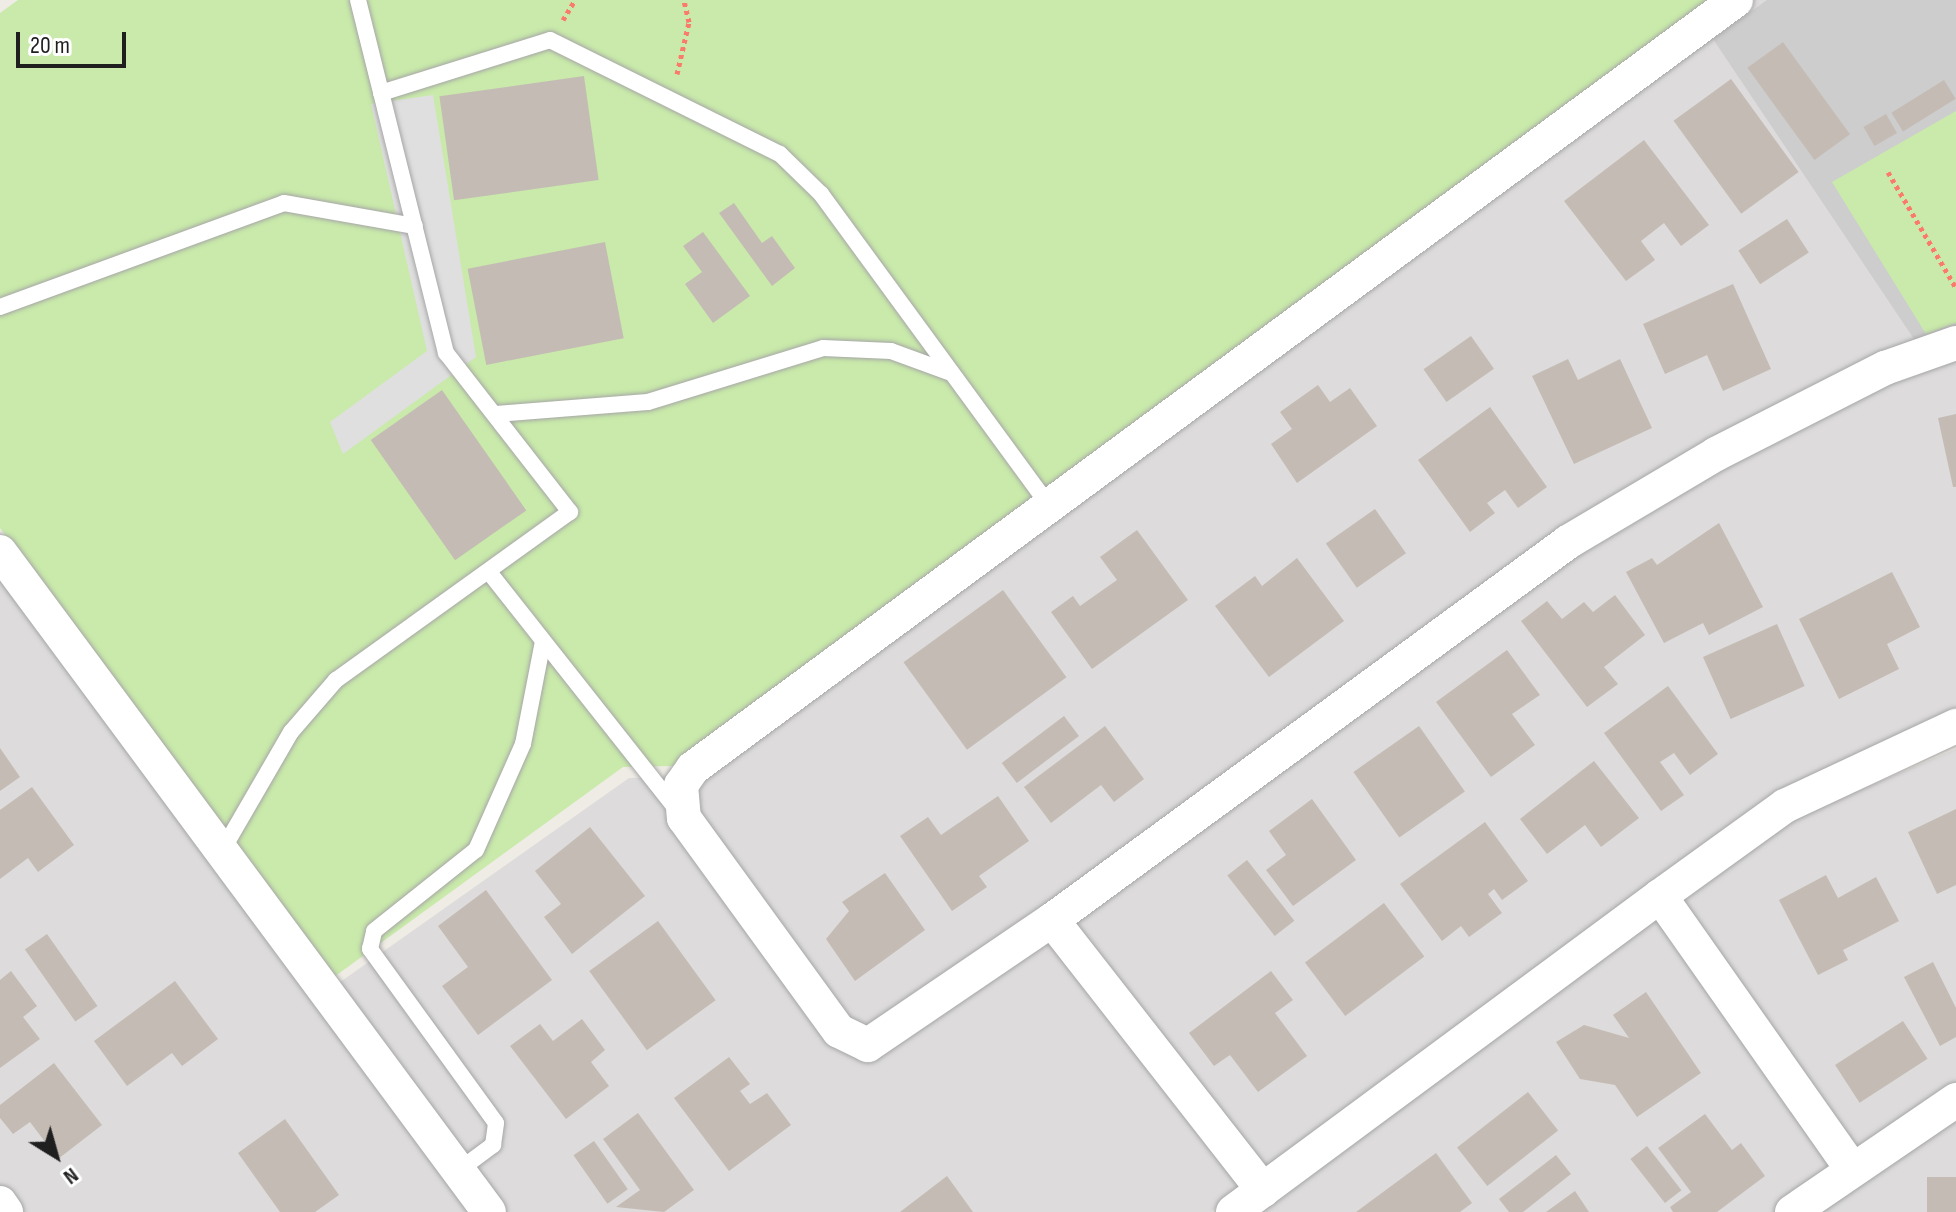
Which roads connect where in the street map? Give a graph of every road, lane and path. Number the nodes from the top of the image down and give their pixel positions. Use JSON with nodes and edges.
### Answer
{"nodes":[{"id":1,"x":358,"y":0,"type":"edge"},
{"id":2,"x":684,"y":0,"type":"edge"},
{"id":3,"x":1736,"y":0,"type":"edge"},
{"id":4,"x":381,"y":93,"type":"junction"},
{"id":5,"x":671,"y":98,"type":"junction"},
{"id":6,"x":1888,"y":172,"type":"dead end"},
{"id":7,"x":415,"y":226,"type":"junction"},
{"id":8,"x":1956,"y":288,"type":"edge"},
{"id":9,"x":0,"y":307,"type":"edge"},
{"id":10,"x":1956,"y":343,"type":"edge"},
{"id":11,"x":952,"y":373,"type":"junction"},
{"id":12,"x":496,"y":414,"type":"junction"},
{"id":13,"x":1049,"y":506,"type":"junction"},
{"id":14,"x":0,"y":552,"type":"edge"},
{"id":15,"x":489,"y":572,"type":"junction"},
{"id":16,"x":543,"y":641,"type":"junction"},
{"id":17,"x":1956,"y":726,"type":"edge"},
{"id":18,"x":684,"y":818,"type":"junction"},
{"id":19,"x":222,"y":851,"type":"junction"},
{"id":20,"x":1660,"y":896,"type":"junction"},
{"id":21,"x":1052,"y":920,"type":"junction"},
{"id":22,"x":1956,"y":1100,"type":"edge"},
{"id":23,"x":1851,"y":1168,"type":"junction"},
{"id":24,"x":458,"y":1171,"type":"junction"},
{"id":25,"x":1263,"y":1190,"type":"junction"},
{"id":26,"x":0,"y":1203,"type":"edge"},
{"id":27,"x":6,"y":1212,"type":"edge"},
{"id":28,"x":489,"y":1212,"type":"edge"},
{"id":29,"x":1233,"y":1212,"type":"edge"},
{"id":30,"x":1792,"y":1212,"type":"edge"}],
"edges":[{"from":1,"to":4,"type":"lane"},
{"from":2,"to":5,"type":"path"},
{"from":3,"to":13,"type":"street"},
{"from":4,"to":5,"type":"lane"},
{"from":4,"to":7,"type":"lane"},
{"from":5,"to":11,"type":"lane"},
{"from":6,"to":8,"type":"path"},
{"from":7,"to":9,"type":"lane"},
{"from":7,"to":12,"type":"lane"},
{"from":10,"to":21,"type":"street"},
{"from":11,"to":12,"type":"lane"},
{"from":11,"to":13,"type":"lane"},
{"from":12,"to":15,"type":"lane"},
{"from":13,"to":18,"type":"street"},
{"from":14,"to":19,"type":"street"},
{"from":15,"to":16,"type":"lane"},
{"from":15,"to":19,"type":"lane"},
{"from":16,"to":18,"type":"lane"},
{"from":16,"to":24,"type":"lane"},
{"from":17,"to":20,"type":"street"},
{"from":18,"to":21,"type":"street"},
{"from":19,"to":24,"type":"street"},
{"from":20,"to":23,"type":"street"},
{"from":20,"to":25,"type":"street"},
{"from":21,"to":25,"type":"street"},
{"from":22,"to":23,"type":"street"},
{"from":23,"to":30,"type":"street"},
{"from":24,"to":28,"type":"street"},
{"from":25,"to":29,"type":"street"},
{"from":26,"to":27,"type":"street"}]}
